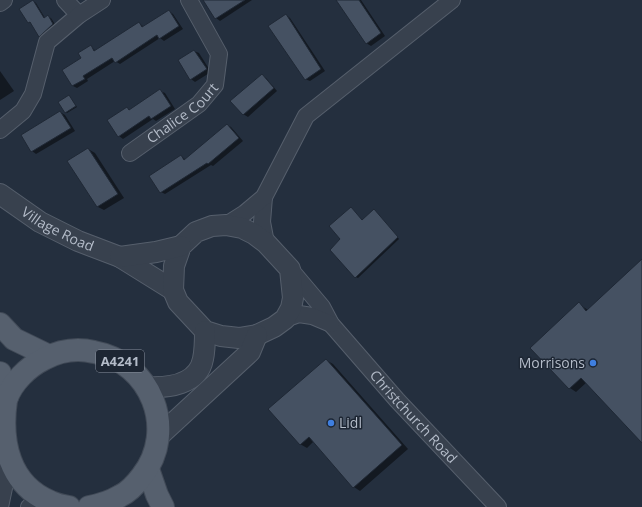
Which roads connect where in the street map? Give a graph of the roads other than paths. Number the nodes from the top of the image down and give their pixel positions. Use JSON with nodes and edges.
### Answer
{"nodes":[{"id":1,"x":4,"y":0,"type":"edge"},
{"id":2,"x":65,"y":0,"type":"edge"},
{"id":3,"x":102,"y":0,"type":"edge"},
{"id":4,"x":189,"y":0,"type":"edge"},
{"id":5,"x":452,"y":0,"type":"edge"},
{"id":6,"x":0,"y":3,"type":"edge"},
{"id":7,"x":79,"y":15,"type":"junction"},
{"id":8,"x":0,"y":130,"type":"edge"},
{"id":9,"x":130,"y":153,"type":"dead end"},
{"id":10,"x":0,"y":194,"type":"edge"},
{"id":11,"x":264,"y":197,"type":"junction"},
{"id":12,"x":226,"y":225,"type":"junction"},
{"id":13,"x":266,"y":242,"type":"junction"},
{"id":14,"x":181,"y":246,"type":"junction"},
{"id":15,"x":120,"y":257,"type":"junction"},
{"id":16,"x":290,"y":269,"type":"junction"},
{"id":17,"x":173,"y":290,"type":"junction"},
{"id":18,"x":285,"y":319,"type":"junction"},
{"id":19,"x":0,"y":324,"type":"edge"},
{"id":20,"x":331,"y":324,"type":"junction"},
{"id":21,"x":206,"y":331,"type":"junction"},
{"id":22,"x":257,"y":334,"type":"junction"},
{"id":23,"x":49,"y":356,"type":"junction"},
{"id":24,"x":0,"y":373,"type":"edge"},
{"id":25,"x":147,"y":387,"type":"junction"},
{"id":26,"x":7,"y":397,"type":"junction"},
{"id":27,"x":159,"y":436,"type":"junction"},
{"id":28,"x":9,"y":464,"type":"junction"},
{"id":29,"x":148,"y":469,"type":"junction"},
{"id":30,"x":61,"y":505,"type":"edge"},
{"id":31,"x":102,"y":506,"type":"edge"},
{"id":32,"x":0,"y":507,"type":"edge"},
{"id":33,"x":29,"y":507,"type":"edge"},
{"id":34,"x":163,"y":507,"type":"edge"},
{"id":35,"x":498,"y":507,"type":"edge"}],
"edges":[{"from":1,"to":6,"type":"street"},
{"from":2,"to":7,"type":"street"},
{"from":3,"to":7,"type":"street"},
{"from":4,"to":9,"type":"street","name":"Chalice Court"},
{"from":5,"to":11,"type":"street"},
{"from":7,"to":8,"type":"street"},
{"from":10,"to":15,"type":"street","name":"Village Road"},
{"from":11,"to":12,"type":"street"},
{"from":11,"to":13,"type":"street"},
{"from":12,"to":13,"type":"street"},
{"from":12,"to":14,"type":"street"},
{"from":13,"to":16,"type":"street"},
{"from":14,"to":15,"type":"street","name":"Village Road"},
{"from":14,"to":17,"type":"street"},
{"from":15,"to":17,"type":"street","name":"Village Road"},
{"from":16,"to":18,"type":"street"},
{"from":16,"to":20,"type":"street","name":"Christchurch Road"},
{"from":17,"to":21,"type":"street"},
{"from":18,"to":20,"type":"street","name":"Christchurch Road"},
{"from":18,"to":22,"type":"street"},
{"from":19,"to":23,"type":"main road"},
{"from":20,"to":35,"type":"street","name":"Christchurch Road"},
{"from":21,"to":22,"type":"street"},
{"from":21,"to":25,"type":"street"},
{"from":22,"to":27,"type":"street"},
{"from":23,"to":25,"type":"main road","number":"A4241"},
{"from":23,"to":26,"type":"main road","number":"A4241"},
{"from":24,"to":26,"type":"main road"},
{"from":25,"to":27,"type":"main road","number":"A4241"},
{"from":26,"to":28,"type":"main road","number":"A4241"},
{"from":27,"to":29,"type":"main road","number":"A4241"},
{"from":28,"to":30,"type":"main road","number":"A4241"},
{"from":28,"to":32,"type":"street"},
{"from":29,"to":31,"type":"main road","number":"A4241"},
{"from":29,"to":34,"type":"main road"},
{"from":30,"to":33,"type":"street"}]}
